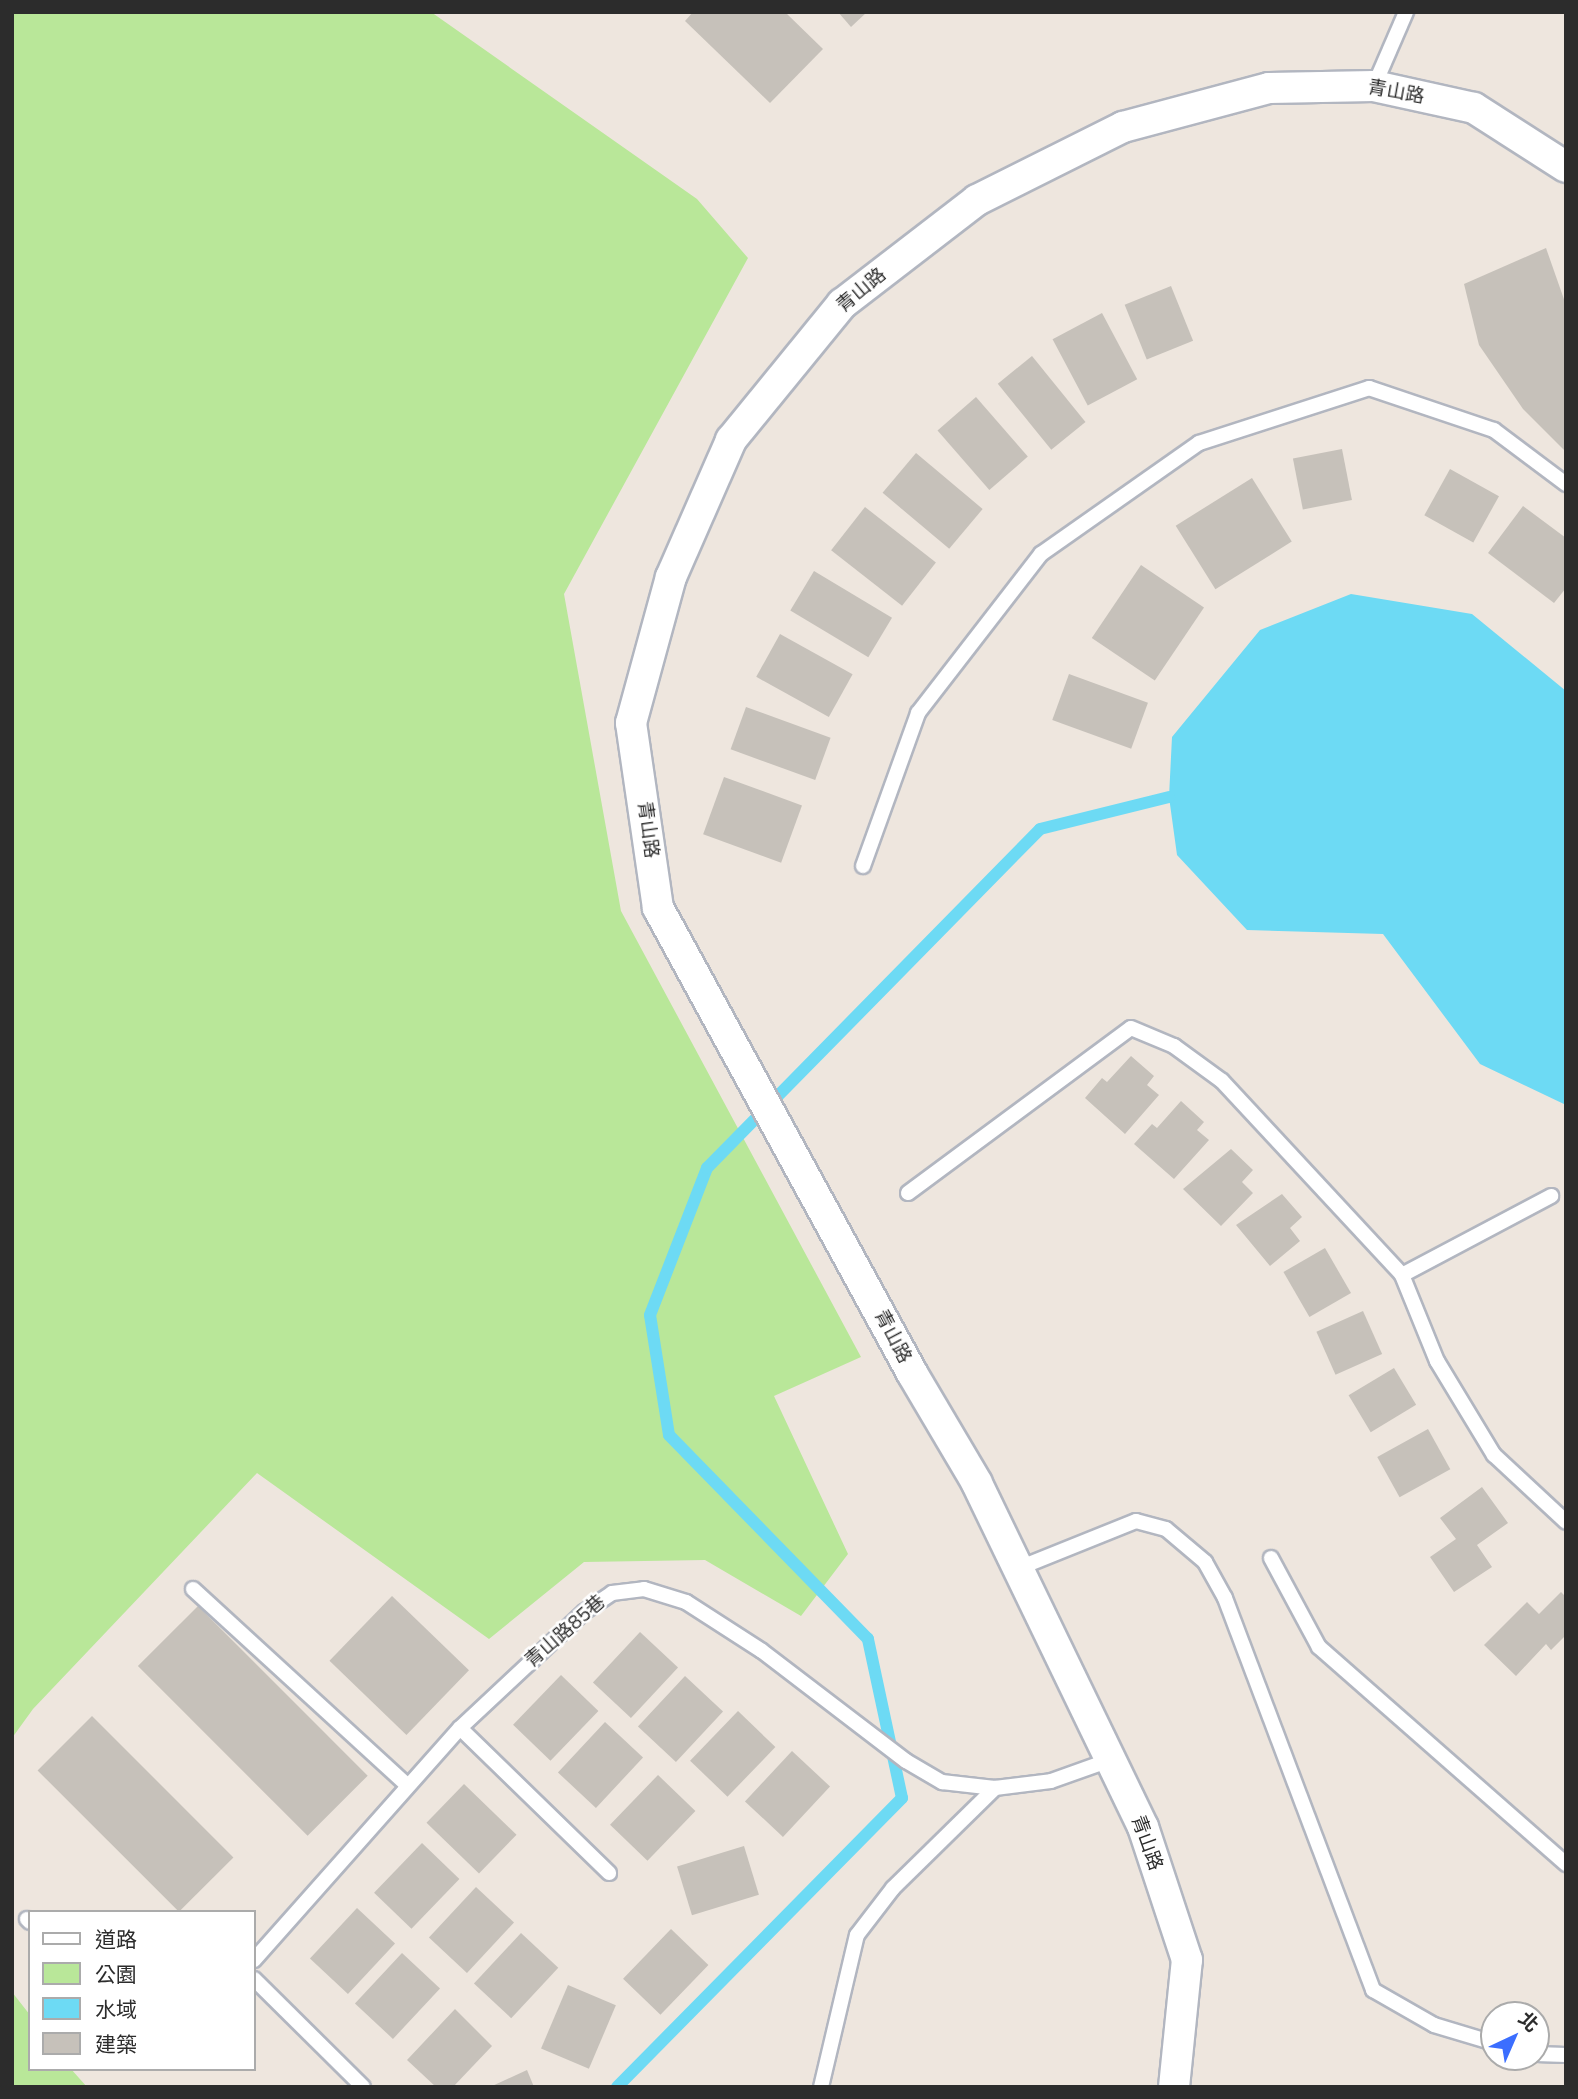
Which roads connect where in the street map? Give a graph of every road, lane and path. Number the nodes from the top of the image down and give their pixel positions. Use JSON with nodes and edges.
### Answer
{"nodes":[{"id":1,"x":1406,"y":12,"type":"edge"},
{"id":2,"x":1374,"y":86,"type":"junction"},
{"id":3,"x":1562,"y":159,"type":"edge"},
{"id":4,"x":1566,"y":484,"type":"edge"},
{"id":5,"x":863,"y":866,"type":"dead end"},
{"id":6,"x":908,"y":1193,"type":"dead end"},
{"id":7,"x":1551,"y":1196,"type":"dead end"},
{"id":8,"x":1402,"y":1275,"type":"junction"},
{"id":9,"x":1566,"y":1521,"type":"edge"},
{"id":10,"x":1271,"y":1558,"type":"dead end"},
{"id":11,"x":1019,"y":1568,"type":"junction"},
{"id":12,"x":193,"y":1589,"type":"dead end"},
{"id":13,"x":460,"y":1728,"type":"junction"},
{"id":14,"x":1110,"y":1760,"type":"junction"},
{"id":15,"x":407,"y":1785,"type":"junction"},
{"id":16,"x":995,"y":1788,"type":"junction"},
{"id":17,"x":1566,"y":1864,"type":"edge"},
{"id":18,"x":609,"y":1873,"type":"dead end"},
{"id":19,"x":256,"y":1958,"type":"edge"},
{"id":20,"x":256,"y":1981,"type":"edge"},
{"id":21,"x":1480,"y":2039,"type":"edge"},
{"id":22,"x":363,"y":2087,"type":"edge"},
{"id":23,"x":821,"y":2087,"type":"edge"},
{"id":24,"x":1174,"y":2087,"type":"edge"}],
"edges":[{"from":1,"to":2,"type":"lane"},
{"from":2,"to":3,"type":"street","name":"青山路"},
{"from":2,"to":11,"type":"street","name":"青山路"},
{"from":4,"to":5,"type":"lane"},
{"from":6,"to":8,"type":"lane"},
{"from":7,"to":8,"type":"lane"},
{"from":8,"to":9,"type":"lane"},
{"from":10,"to":17,"type":"lane"},
{"from":11,"to":14,"type":"street","name":"青山路"},
{"from":11,"to":21,"type":"lane"},
{"from":12,"to":15,"type":"lane"},
{"from":13,"to":15,"type":"lane","name":"青山路85巷"},
{"from":13,"to":16,"type":"lane","name":"青山路85巷"},
{"from":13,"to":18,"type":"lane"},
{"from":14,"to":16,"type":"lane","name":"青山路85巷"},
{"from":14,"to":24,"type":"street","name":"青山路"},
{"from":15,"to":19,"type":"lane","name":"青山路85巷"},
{"from":16,"to":23,"type":"lane"},
{"from":20,"to":22,"type":"lane"}]}
